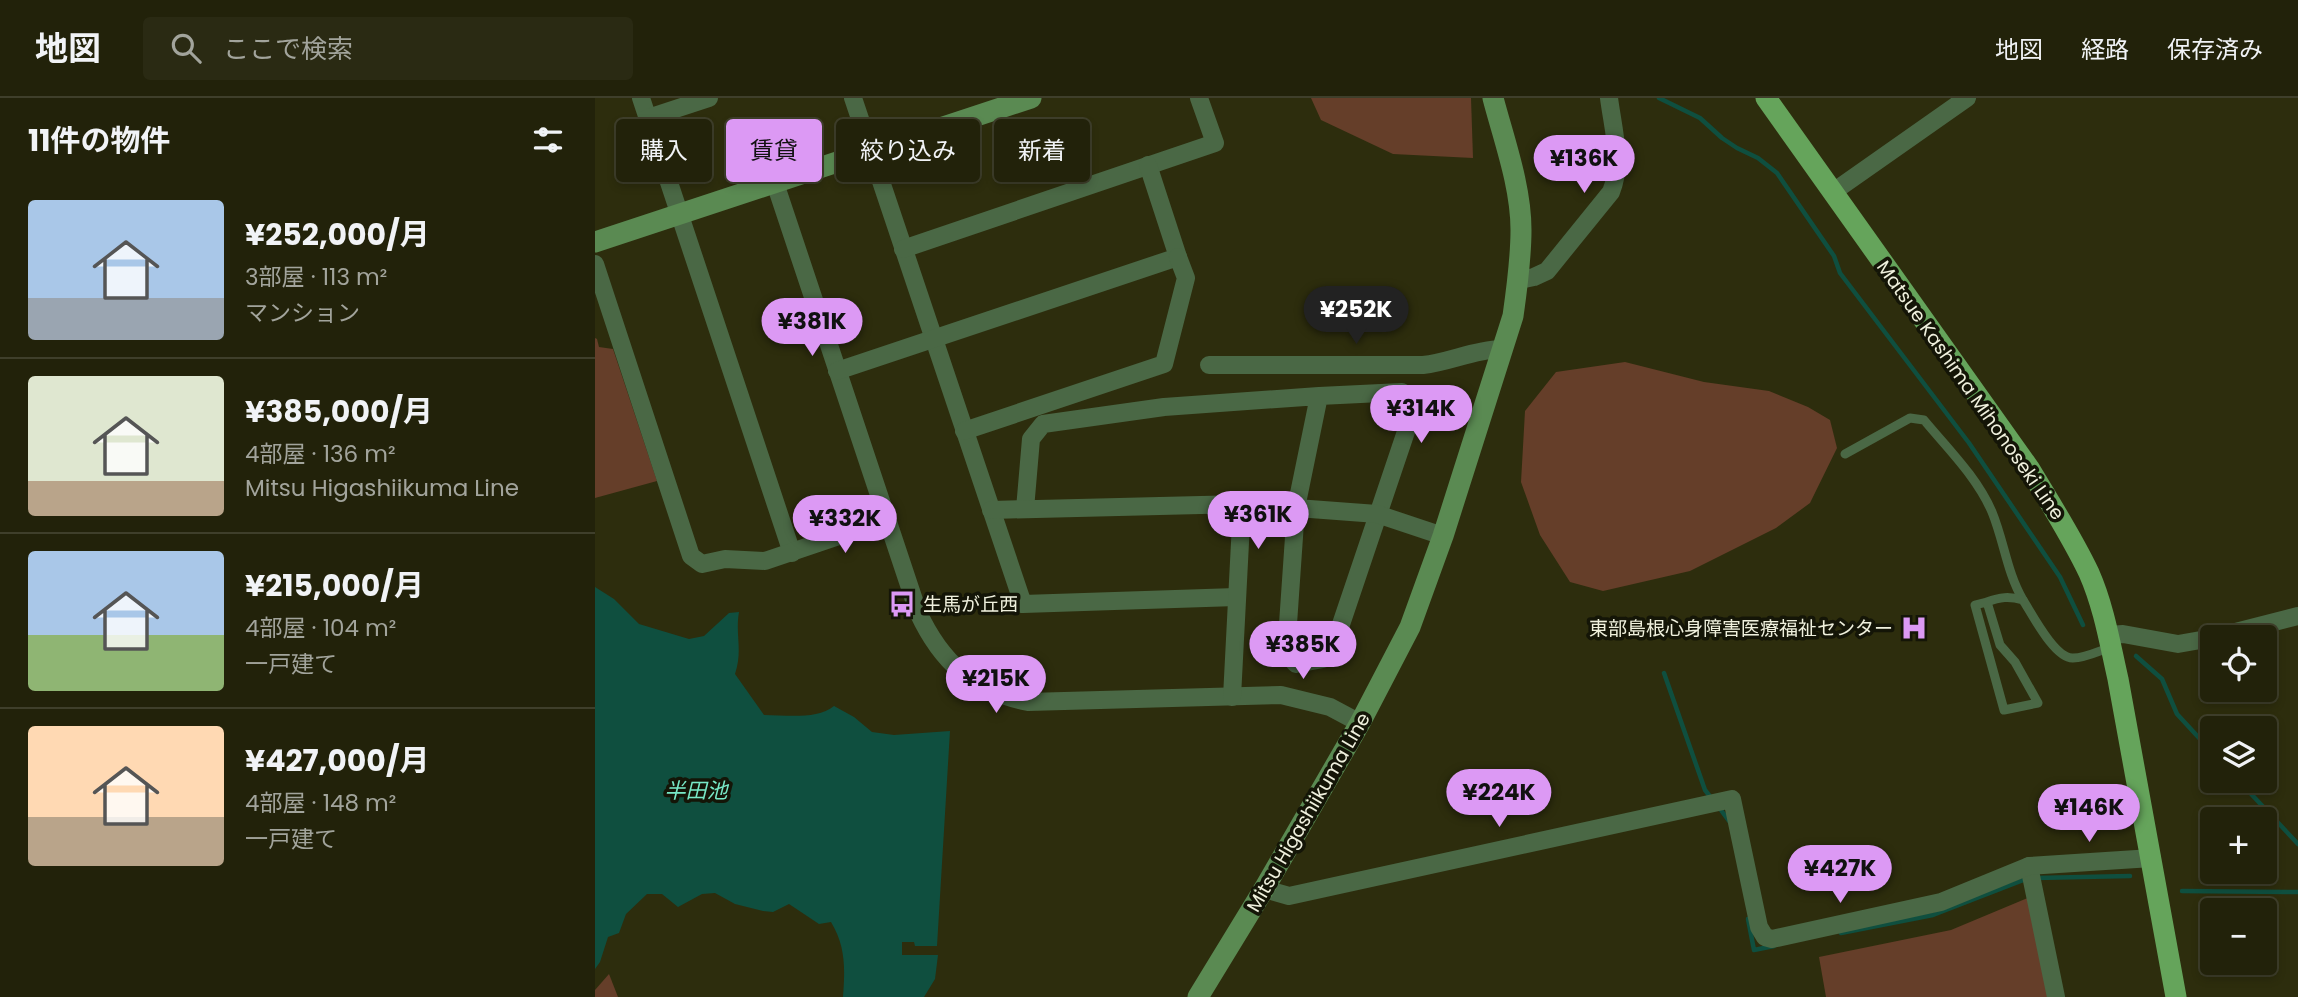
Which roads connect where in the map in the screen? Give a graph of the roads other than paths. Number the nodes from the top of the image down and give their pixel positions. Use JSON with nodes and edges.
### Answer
{"nodes":[{"id":1,"x":641,"y":98,"type":"edge"},
{"id":2,"x":709,"y":98,"type":"edge"},
{"id":3,"x":853,"y":98,"type":"edge"},
{"id":4,"x":1031,"y":98,"type":"edge"},
{"id":5,"x":1199,"y":98,"type":"edge"},
{"id":6,"x":1493,"y":98,"type":"edge"},
{"id":7,"x":1609,"y":98,"type":"edge"},
{"id":8,"x":1766,"y":98,"type":"edge"},
{"id":9,"x":1966,"y":98,"type":"edge"},
{"id":10,"x":648,"y":118,"type":"junction"},
{"id":11,"x":860,"y":119,"type":"edge"},
{"id":12,"x":969,"y":119,"type":"edge"},
{"id":13,"x":836,"y":163,"type":"edge"},
{"id":14,"x":1149,"y":166,"type":"junction"},
{"id":15,"x":881,"y":182,"type":"edge"},
{"id":16,"x":775,"y":183,"type":"junction"},
{"id":17,"x":1833,"y":192,"type":"junction"},
{"id":18,"x":680,"y":215,"type":"junction"},
{"id":19,"x":595,"y":242,"type":"edge"},
{"id":20,"x":903,"y":249,"type":"junction"},
{"id":21,"x":1178,"y":257,"type":"junction"},
{"id":22,"x":595,"y":264,"type":"edge"},
{"id":23,"x":1519,"y":281,"type":"junction"},
{"id":24,"x":933,"y":339,"type":"junction"},
{"id":25,"x":1501,"y":349,"type":"junction"},
{"id":26,"x":1209,"y":365,"type":"dead end"},
{"id":27,"x":837,"y":371,"type":"junction"},
{"id":28,"x":1319,"y":396,"type":"junction"},
{"id":29,"x":964,"y":431,"type":"junction"},
{"id":30,"x":1845,"y":454,"type":"dead end"},
{"id":31,"x":1242,"y":504,"type":"junction"},
{"id":32,"x":1296,"y":508,"type":"junction"},
{"id":33,"x":1024,"y":509,"type":"junction"},
{"id":34,"x":991,"y":510,"type":"junction"},
{"id":35,"x":1377,"y":514,"type":"junction"},
{"id":36,"x":886,"y":520,"type":"junction"},
{"id":37,"x":1443,"y":536,"type":"junction"},
{"id":38,"x":792,"y":553,"type":"junction"},
{"id":39,"x":1236,"y":597,"type":"junction"},
{"id":40,"x":2023,"y":600,"type":"junction"},
{"id":41,"x":1987,"y":602,"type":"junction"},
{"id":42,"x":2298,"y":616,"type":"edge"},
{"id":43,"x":2264,"y":625,"type":"edge"},
{"id":44,"x":2200,"y":640,"type":"edge"},
{"id":45,"x":2110,"y":641,"type":"junction"},
{"id":46,"x":1232,"y":697,"type":"junction"},
{"id":47,"x":1360,"y":723,"type":"junction"},
{"id":48,"x":2152,"y":858,"type":"junction"},
{"id":49,"x":2031,"y":874,"type":"junction"},
{"id":50,"x":1264,"y":889,"type":"junction"},
{"id":51,"x":1198,"y":997,"type":"edge"},
{"id":52,"x":2056,"y":997,"type":"edge"},
{"id":53,"x":2176,"y":997,"type":"edge"}],
"edges":[{"from":1,"to":10,"type":"street"},
{"from":2,"to":10,"type":"street"},
{"from":3,"to":11,"type":"street"},
{"from":4,"to":12,"type":"main road"},
{"from":5,"to":14,"type":"street"},
{"from":6,"to":23,"type":"main road","name":"Mitsu Higashiikuma Line"},
{"from":7,"to":23,"type":"street"},
{"from":8,"to":17,"type":"main road","name":"Matsue Kashima Mihonoseki Line"},
{"from":9,"to":17,"type":"street"},
{"from":10,"to":18,"type":"street"},
{"from":13,"to":16,"type":"main road"},
{"from":14,"to":20,"type":"street"},
{"from":14,"to":21,"type":"street"},
{"from":15,"to":20,"type":"street"},
{"from":16,"to":18,"type":"main road"},
{"from":16,"to":27,"type":"street"},
{"from":17,"to":45,"type":"main road","name":"Matsue Kashima Mihonoseki Line"},
{"from":18,"to":19,"type":"main road"},
{"from":18,"to":38,"type":"street"},
{"from":20,"to":24,"type":"street"},
{"from":21,"to":24,"type":"street"},
{"from":21,"to":29,"type":"street"},
{"from":22,"to":38,"type":"street"},
{"from":23,"to":25,"type":"main road","name":"Mitsu Higashiikuma Line"},
{"from":24,"to":27,"type":"street"},
{"from":24,"to":29,"type":"street"},
{"from":25,"to":26,"type":"street"},
{"from":25,"to":37,"type":"main road","name":"Mitsu Higashiikuma Line"},
{"from":27,"to":36,"type":"street"},
{"from":28,"to":32,"type":"street"},
{"from":28,"to":33,"type":"street"},
{"from":28,"to":35,"type":"street"},
{"from":29,"to":34,"type":"street"},
{"from":30,"to":40,"type":"lane"},
{"from":31,"to":32,"type":"street"},
{"from":31,"to":33,"type":"street"},
{"from":31,"to":39,"type":"street"},
{"from":32,"to":35,"type":"street"},
{"from":32,"to":35,"type":"street"},
{"from":33,"to":34,"type":"street"},
{"from":34,"to":39,"type":"street"},
{"from":35,"to":37,"type":"street"},
{"from":36,"to":38,"type":"street"},
{"from":36,"to":46,"type":"street"},
{"from":37,"to":47,"type":"main road","name":"Mitsu Higashiikuma Line"},
{"from":39,"to":46,"type":"street"},
{"from":40,"to":41,"type":"lane"},
{"from":40,"to":45,"type":"lane"},
{"from":41,"to":41,"type":"lane"},
{"from":42,"to":43,"type":"street"},
{"from":44,"to":45,"type":"street"},
{"from":45,"to":48,"type":"main road","name":"Matsue Kashima Mihonoseki Line"},
{"from":46,"to":47,"type":"street"},
{"from":47,"to":50,"type":"main road","name":"Mitsu Higashiikuma Line"},
{"from":48,"to":49,"type":"street"},
{"from":48,"to":53,"type":"main road","name":"Matsue Kashima Mihonoseki Line"},
{"from":49,"to":50,"type":"street"},
{"from":49,"to":52,"type":"street"},
{"from":50,"to":51,"type":"main road","name":"Mitsu Higashiikuma Line"}]}
